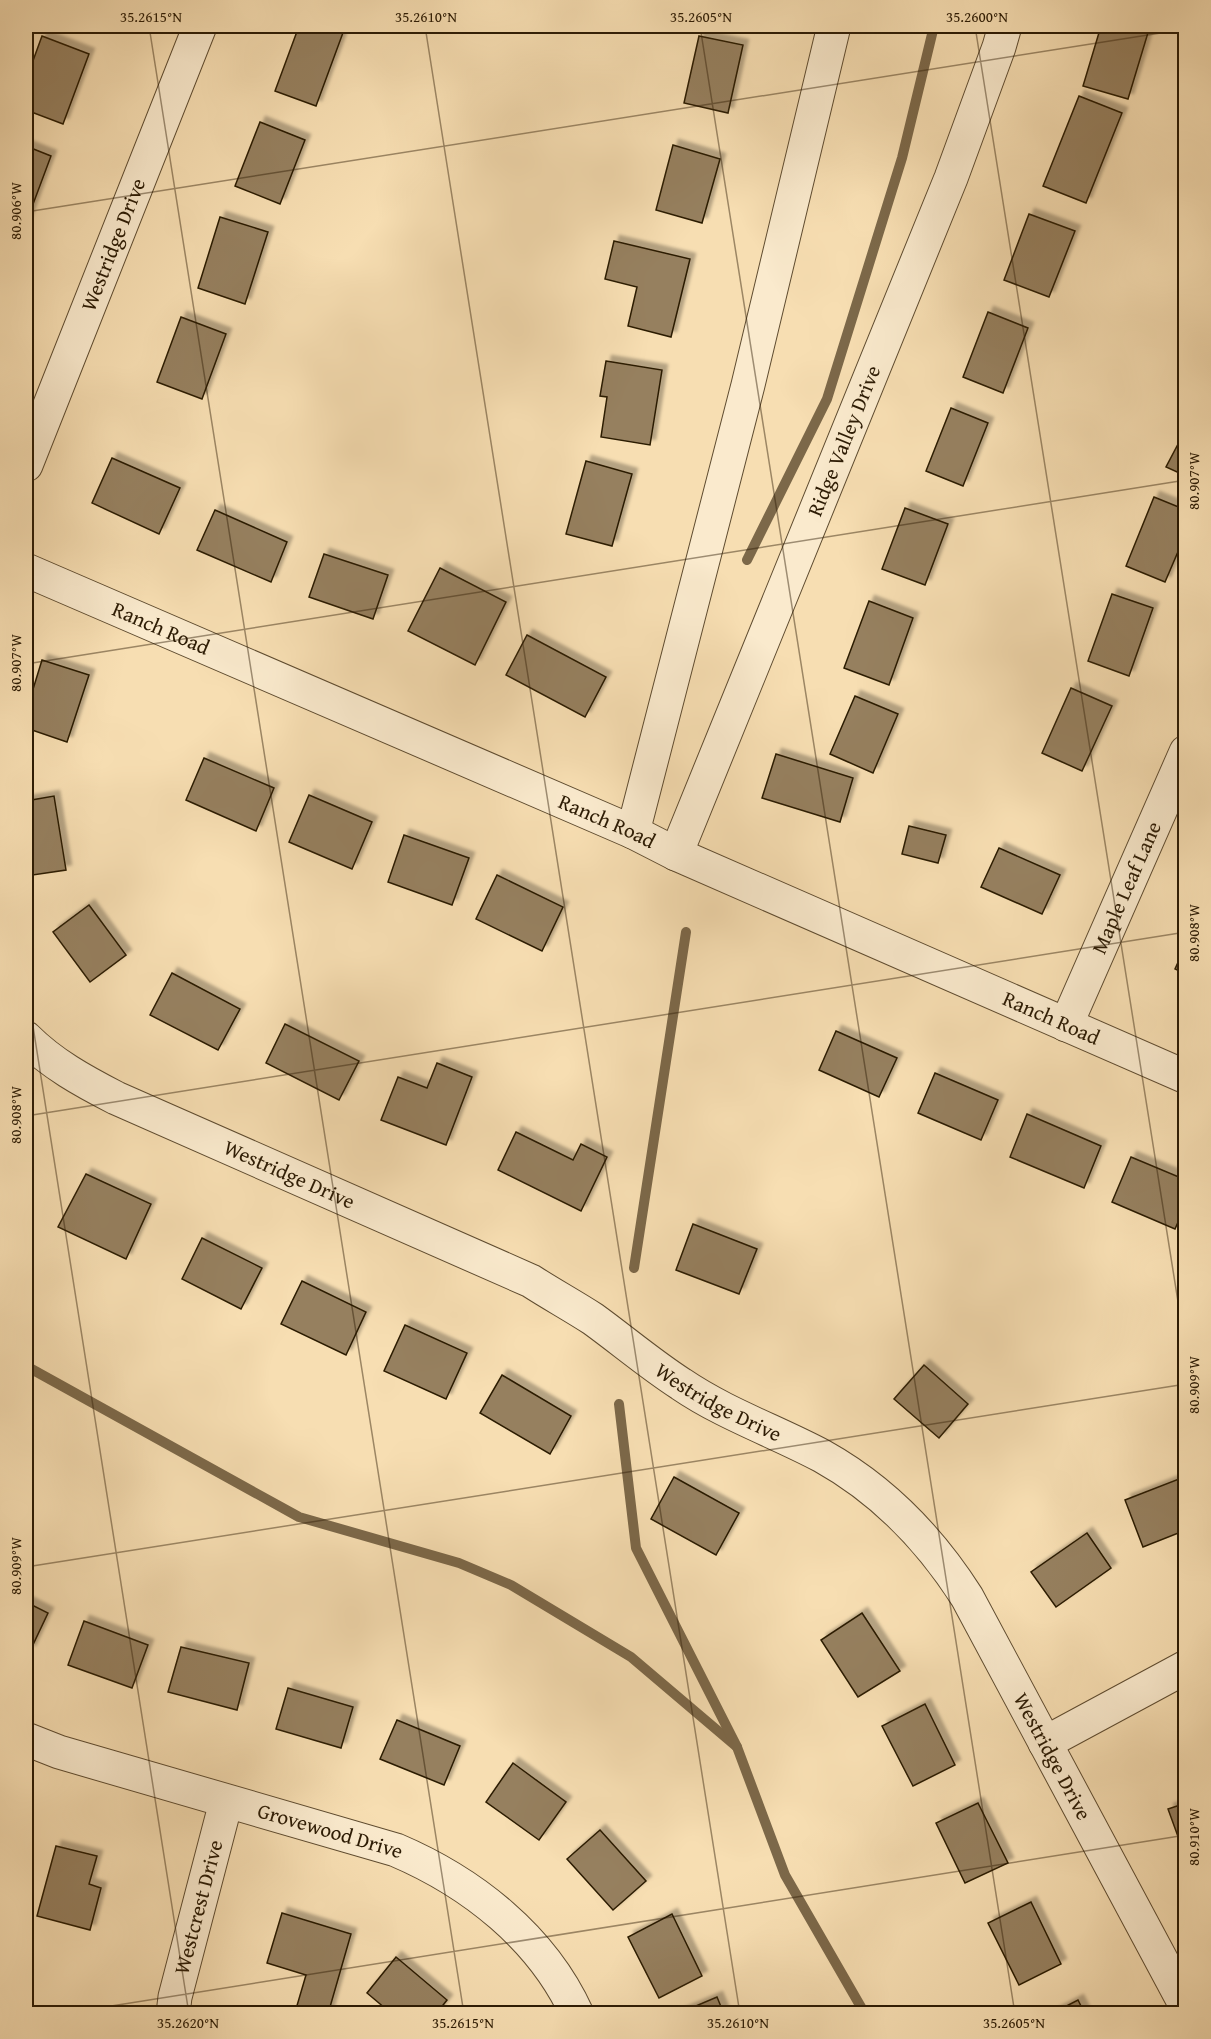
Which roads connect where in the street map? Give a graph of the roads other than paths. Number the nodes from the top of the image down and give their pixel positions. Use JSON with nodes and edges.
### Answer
{"nodes":[{"id":1,"x":200,"y":26,"type":"edge"},
{"id":2,"x":834,"y":26,"type":"edge"},
{"id":3,"x":1005,"y":26,"type":"edge"},
{"id":4,"x":26,"y":465,"type":"edge"},
{"id":5,"x":26,"y":570,"type":"edge"},
{"id":6,"x":1185,"y":752,"type":"edge"},
{"id":7,"x":633,"y":832,"type":"junction"},
{"id":8,"x":676,"y":854,"type":"junction"},
{"id":9,"x":1066,"y":1024,"type":"junction"},
{"id":10,"x":26,"y":1038,"type":"edge"},
{"id":11,"x":1185,"y":1077,"type":"edge"},
{"id":12,"x":1185,"y":1667,"type":"edge"},
{"id":13,"x":26,"y":1739,"type":"edge"},
{"id":14,"x":1045,"y":1743,"type":"junction"},
{"id":15,"x":226,"y":1802,"type":"junction"},
{"id":16,"x":1185,"y":2006,"type":"edge"},
{"id":17,"x":173,"y":2013,"type":"edge"},
{"id":18,"x":577,"y":2013,"type":"edge"}],
"edges":[{"from":1,"to":4,"type":"street","name":"Westridge Drive"},
{"from":2,"to":7,"type":"street"},
{"from":3,"to":8,"type":"street","name":"Ridge Valley Drive"},
{"from":5,"to":7,"type":"street","name":"Ranch Road"},
{"from":6,"to":9,"type":"street","name":"Maple Leaf Lane"},
{"from":7,"to":8,"type":"street","name":"Ranch Road"},
{"from":8,"to":9,"type":"street","name":"Ranch Road"},
{"from":9,"to":11,"type":"street","name":"Ranch Road"},
{"from":10,"to":14,"type":"street","name":"Westridge Drive"},
{"from":12,"to":14,"type":"street"},
{"from":13,"to":15,"type":"street","name":"Grovewood Drive"},
{"from":14,"to":16,"type":"street","name":"Westridge Drive"},
{"from":15,"to":17,"type":"street","name":"Westcrest Drive"},
{"from":15,"to":18,"type":"street","name":"Grovewood Drive"}]}
